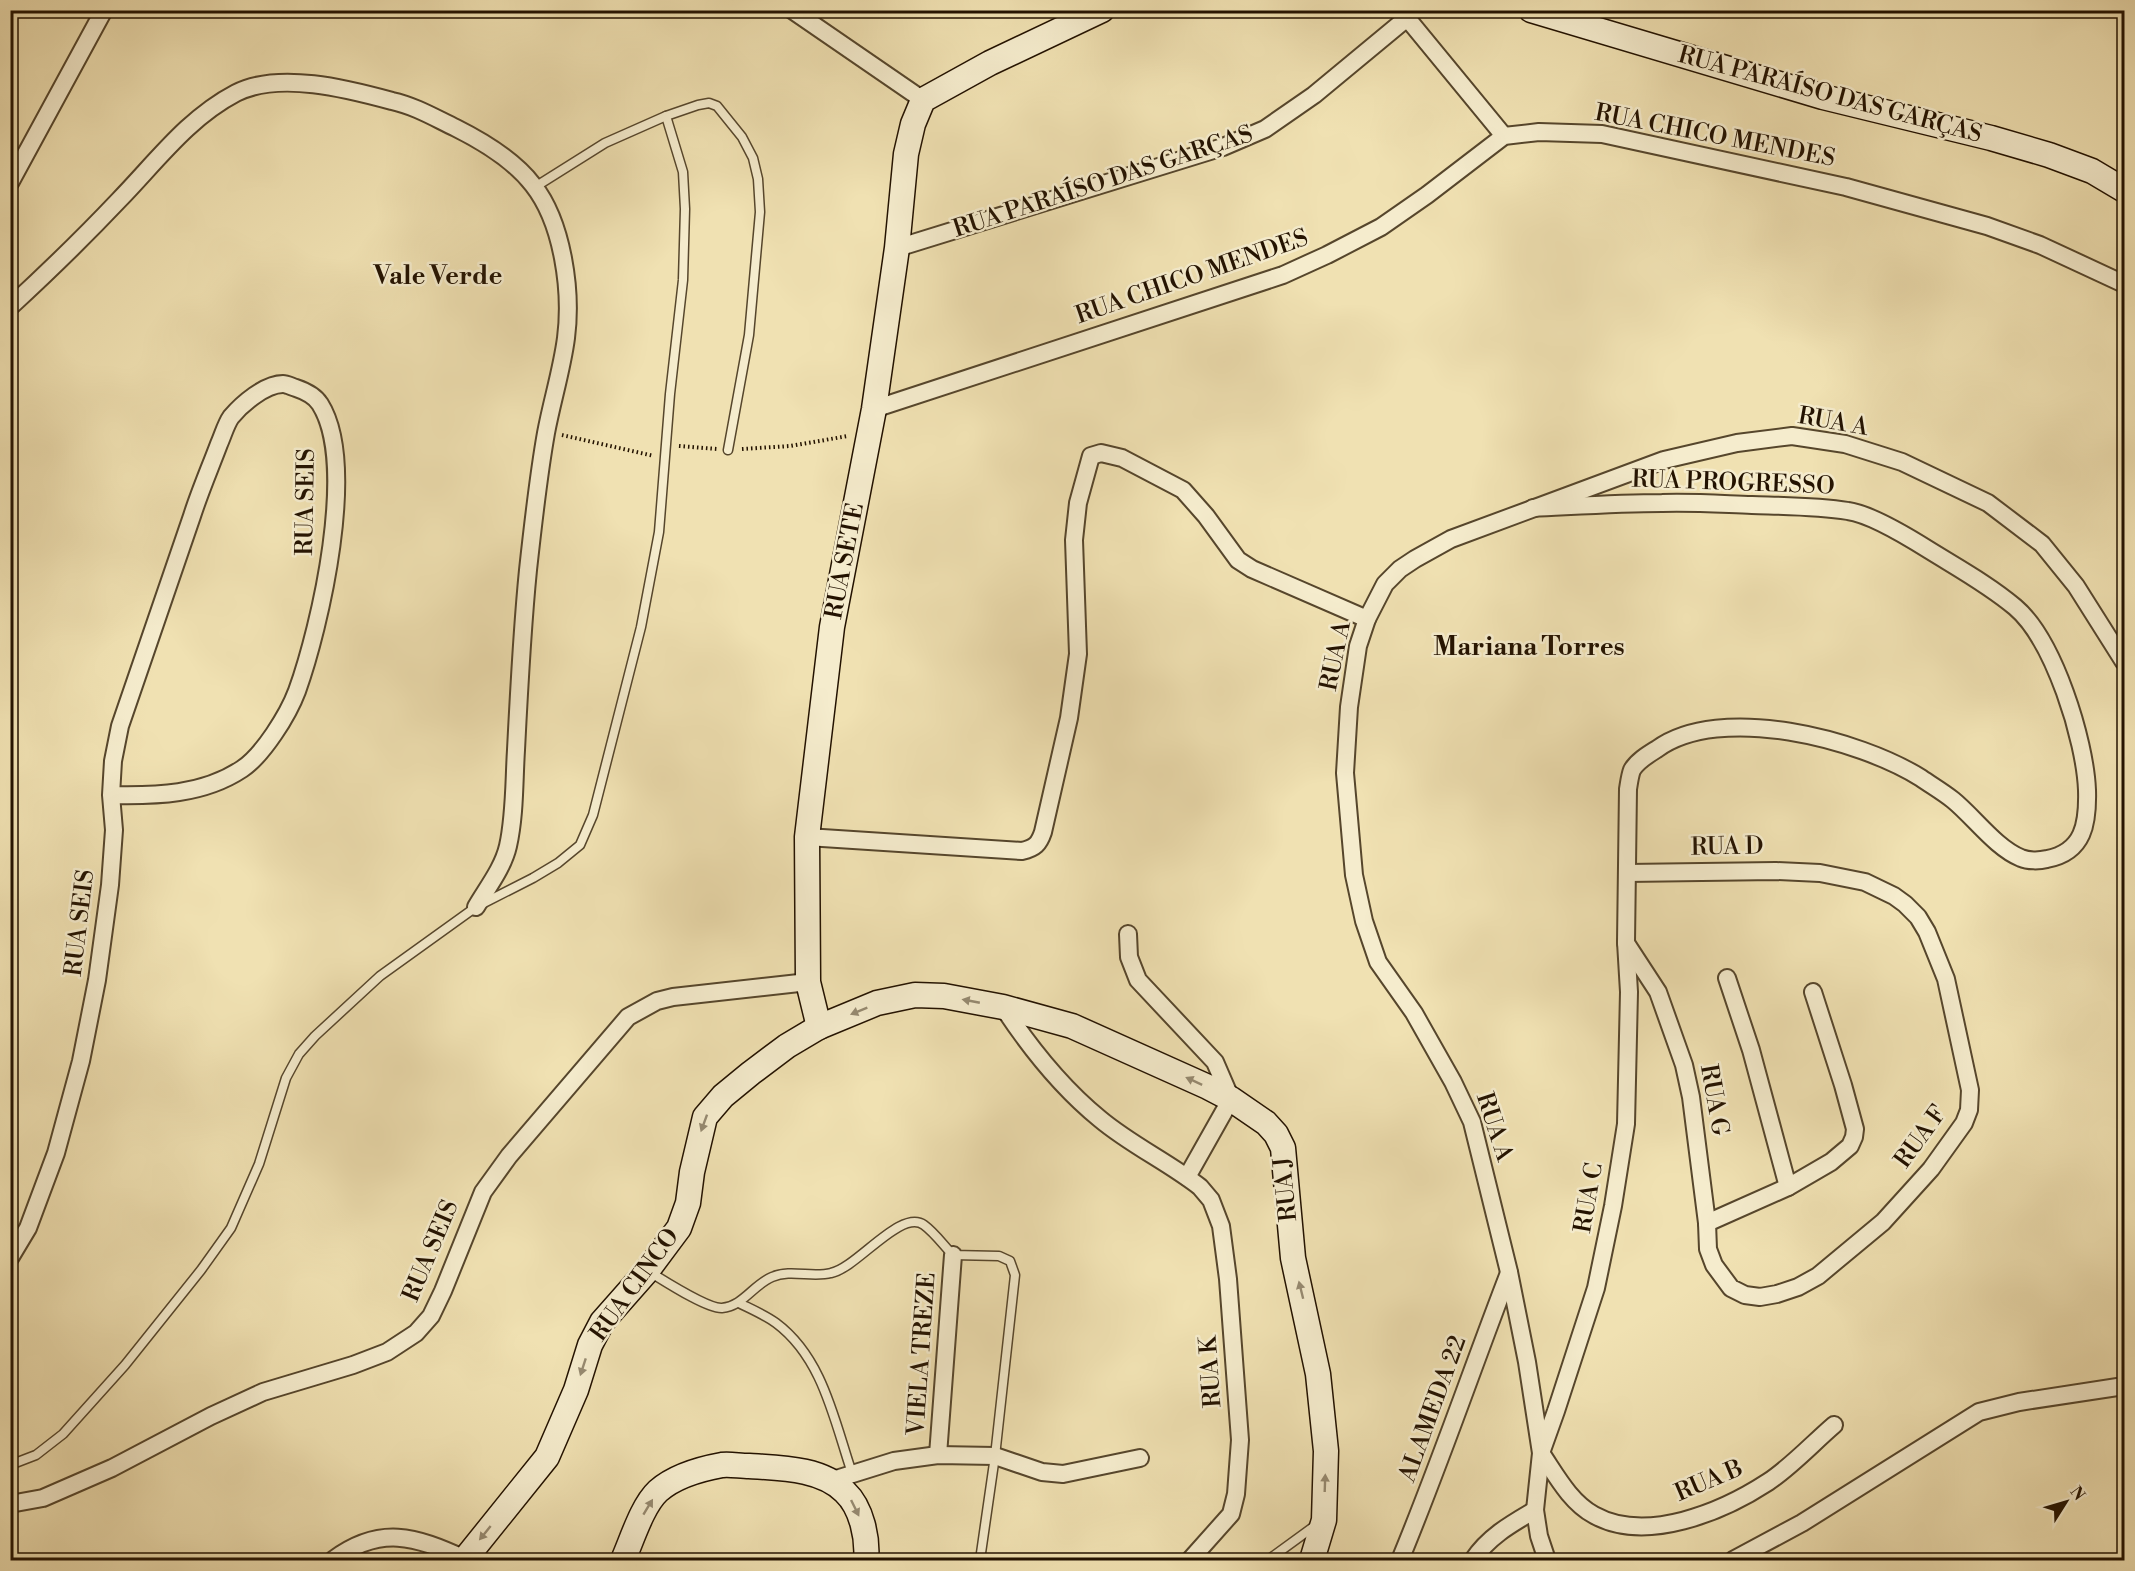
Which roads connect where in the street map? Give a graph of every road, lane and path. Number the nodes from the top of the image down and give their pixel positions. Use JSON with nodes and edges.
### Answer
{"nodes":[{"id":1,"x":104,"y":10,"type":"edge"},
{"id":2,"x":792,"y":10,"type":"edge"},
{"id":3,"x":1531,"y":10,"type":"edge"},
{"id":4,"x":1086,"y":13,"type":"edge"},
{"id":5,"x":1410,"y":14,"type":"edge"},
{"id":6,"x":923,"y":100,"type":"junction"},
{"id":7,"x":666,"y":116,"type":"junction"},
{"id":8,"x":1504,"y":136,"type":"junction"},
{"id":9,"x":10,"y":183,"type":"edge"},
{"id":10,"x":535,"y":187,"type":"junction"},
{"id":11,"x":2124,"y":190,"type":"edge"},
{"id":12,"x":897,"y":248,"type":"junction"},
{"id":13,"x":2124,"y":284,"type":"edge"},
{"id":14,"x":10,"y":307,"type":"edge"},
{"id":15,"x":871,"y":421,"type":"junction"},
{"id":16,"x":546,"y":432,"type":"junction"},
{"id":17,"x":665,"y":445,"type":"junction"},
{"id":18,"x":728,"y":450,"type":"junction"},
{"id":19,"x":664,"y":458,"type":"junction"},
{"id":20,"x":1533,"y":508,"type":"junction"},
{"id":21,"x":1367,"y":619,"type":"junction"},
{"id":22,"x":2124,"y":662,"type":"edge"},
{"id":23,"x":111,"y":795,"type":"junction"},
{"id":24,"x":807,"y":837,"type":"junction"},
{"id":25,"x":1627,"y":873,"type":"junction"},
{"id":26,"x":1894,"y":896,"type":"joint"},
{"id":27,"x":476,"y":907,"type":"junction"},
{"id":28,"x":1128,"y":934,"type":"dead end"},
{"id":29,"x":1626,"y":942,"type":"junction"},
{"id":30,"x":1727,"y":978,"type":"dead end"},
{"id":31,"x":808,"y":982,"type":"junction"},
{"id":32,"x":1813,"y":992,"type":"dead end"},
{"id":33,"x":915,"y":995,"type":"joint"},
{"id":34,"x":1003,"y":1007,"type":"junction"},
{"id":35,"x":819,"y":1027,"type":"junction"},
{"id":36,"x":1231,"y":1099,"type":"junction"},
{"id":37,"x":1187,"y":1177,"type":"junction"},
{"id":38,"x":1788,"y":1187,"type":"junction"},
{"id":39,"x":1707,"y":1223,"type":"junction"},
{"id":40,"x":953,"y":1255,"type":"junction"},
{"id":41,"x":10,"y":1258,"type":"edge"},
{"id":42,"x":647,"y":1271,"type":"junction"},
{"id":43,"x":1509,"y":1272,"type":"junction"},
{"id":44,"x":1721,"y":1277,"type":"joint"},
{"id":45,"x":739,"y":1303,"type":"junction"},
{"id":46,"x":2124,"y":1386,"type":"edge"},
{"id":47,"x":1834,"y":1425,"type":"dead end"},
{"id":48,"x":1541,"y":1453,"type":"junction"},
{"id":49,"x":938,"y":1455,"type":"junction"},
{"id":50,"x":995,"y":1456,"type":"junction"},
{"id":51,"x":1140,"y":1458,"type":"dead end"},
{"id":52,"x":10,"y":1465,"type":"edge"},
{"id":53,"x":841,"y":1477,"type":"junction"},
{"id":54,"x":10,"y":1504,"type":"edge"},
{"id":55,"x":1535,"y":1510,"type":"junction"},
{"id":56,"x":1324,"y":1520,"type":"junction"},
{"id":57,"x":467,"y":1559,"type":"edge"},
{"id":58,"x":333,"y":1560,"type":"edge"},
{"id":59,"x":623,"y":1560,"type":"edge"},
{"id":60,"x":866,"y":1560,"type":"edge"},
{"id":61,"x":980,"y":1560,"type":"edge"},
{"id":62,"x":1190,"y":1560,"type":"edge"},
{"id":63,"x":1268,"y":1560,"type":"edge"},
{"id":64,"x":1312,"y":1560,"type":"edge"},
{"id":65,"x":1400,"y":1560,"type":"edge"},
{"id":66,"x":1473,"y":1560,"type":"edge"},
{"id":67,"x":1547,"y":1560,"type":"edge"},
{"id":68,"x":1732,"y":1560,"type":"edge"}],
"edges":[{"from":1,"to":9,"type":"street"},
{"from":2,"to":6,"type":"street"},
{"from":3,"to":11,"type":"street","name":"RUA PARAÍSO DAS GARÇAS"},
{"from":4,"to":6,"type":"street"},
{"from":5,"to":8,"type":"street"},
{"from":5,"to":12,"type":"street","name":"RUA PARAÍSO DAS GARÇAS"},
{"from":6,"to":12,"type":"street","name":"RUA SETE"},
{"from":7,"to":10,"type":"lane"},
{"from":7,"to":17,"type":"lane"},
{"from":7,"to":18,"type":"lane"},
{"from":8,"to":13,"type":"street","name":"RUA CHICO MENDES"},
{"from":8,"to":15,"type":"street","name":"RUA CHICO MENDES"},
{"from":10,"to":14,"type":"street"},
{"from":10,"to":16,"type":"street"},
{"from":12,"to":15,"type":"street","name":"RUA SETE"},
{"from":15,"to":18,"type":"path"},
{"from":15,"to":24,"type":"street","name":"RUA SETE"},
{"from":16,"to":19,"type":"path"},
{"from":16,"to":27,"type":"street"},
{"from":17,"to":18,"type":"path"},
{"from":17,"to":19,"type":"lane"},
{"from":19,"to":27,"type":"lane"},
{"from":20,"to":21,"type":"street","name":"RUA A"},
{"from":20,"to":22,"type":"street","name":"RUA A"},
{"from":20,"to":25,"type":"street","name":"RUA PROGRESSO"},
{"from":21,"to":24,"type":"street"},
{"from":21,"to":43,"type":"street","name":"RUA A"},
{"from":23,"to":23,"type":"street","name":"RUA SEIS"},
{"from":23,"to":41,"type":"street","name":"RUA SEIS"},
{"from":24,"to":31,"type":"street","name":"RUA SETE"},
{"from":25,"to":26,"type":"street","name":"RUA D"},
{"from":25,"to":29,"type":"street"},
{"from":26,"to":44,"type":"street","name":"RUA F"},
{"from":27,"to":52,"type":"lane"},
{"from":28,"to":36,"type":"street"},
{"from":29,"to":39,"type":"street","name":"RUA G"},
{"from":29,"to":48,"type":"street","name":"RUA C"},
{"from":30,"to":38,"type":"street"},
{"from":31,"to":35,"type":"street","name":"RUA SETE"},
{"from":31,"to":54,"type":"street","name":"RUA SEIS"},
{"from":32,"to":38,"type":"street"},
{"from":34,"to":33,"type":"street","name":"RUA J","one_way":true},
{"from":33,"to":35,"type":"street","name":"RUA CINCO","one_way":true},
{"from":36,"to":34,"type":"street","name":"RUA J","one_way":true},
{"from":34,"to":37,"type":"street","name":"RUA K"},
{"from":35,"to":42,"type":"street","name":"RUA CINCO","one_way":true},
{"from":36,"to":37,"type":"street"},
{"from":56,"to":36,"type":"street","name":"RUA J","one_way":true},
{"from":37,"to":62,"type":"street","name":"RUA K"},
{"from":38,"to":39,"type":"street"},
{"from":39,"to":44,"type":"street","name":"RUA G"},
{"from":40,"to":45,"type":"lane"},
{"from":40,"to":49,"type":"street","name":"VIELA TREZE"},
{"from":40,"to":50,"type":"lane"},
{"from":42,"to":45,"type":"lane"},
{"from":42,"to":57,"type":"street","name":"RUA CINCO","one_way":true},
{"from":43,"to":48,"type":"street","name":"RUA A"},
{"from":43,"to":65,"type":"street","name":"ALAMEDA 22"},
{"from":45,"to":53,"type":"lane"},
{"from":46,"to":68,"type":"street"},
{"from":47,"to":48,"type":"street","name":"RUA B"},
{"from":48,"to":55,"type":"street","name":"RUA A"},
{"from":49,"to":50,"type":"street"},
{"from":49,"to":53,"type":"street"},
{"from":50,"to":51,"type":"street"},
{"from":50,"to":61,"type":"lane"},
{"from":59,"to":53,"type":"street","one_way":true},
{"from":53,"to":60,"type":"street","one_way":true},
{"from":55,"to":66,"type":"street"},
{"from":55,"to":67,"type":"street","name":"RUA A"},
{"from":56,"to":63,"type":"lane"},
{"from":56,"to":64,"type":"street","name":"RUA J"},
{"from":57,"to":58,"type":"street"}]}
